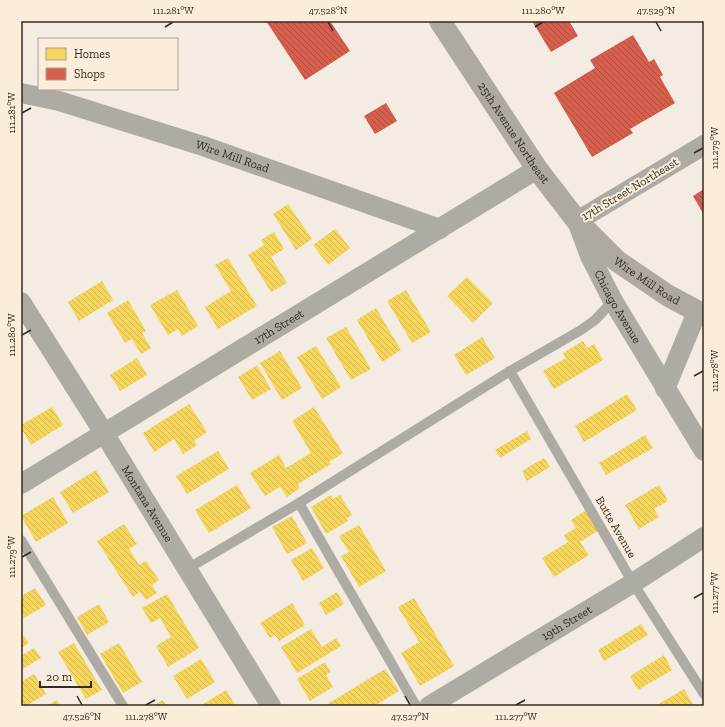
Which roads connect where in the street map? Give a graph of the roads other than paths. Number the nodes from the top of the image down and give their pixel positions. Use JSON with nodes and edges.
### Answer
{"nodes":[{"id":1,"x":440,"y":21,"type":"edge"},
{"id":2,"x":21,"y":93,"type":"edge"},
{"id":3,"x":704,"y":145,"type":"edge"},
{"id":4,"x":537,"y":169,"type":"junction"},
{"id":5,"x":577,"y":221,"type":"junction"},
{"id":6,"x":440,"y":229,"type":"junction"},
{"id":7,"x":595,"y":240,"type":"joint"},
{"id":8,"x":613,"y":301,"type":"junction"},
{"id":9,"x":21,"y":302,"type":"edge"},
{"id":10,"x":700,"y":313,"type":"edge"},
{"id":11,"x":510,"y":371,"type":"junction"},
{"id":12,"x":665,"y":389,"type":"junction"},
{"id":13,"x":104,"y":433,"type":"junction"},
{"id":14,"x":704,"y":452,"type":"edge"},
{"id":15,"x":21,"y":484,"type":"edge"},
{"id":16,"x":299,"y":503,"type":"junction"},
{"id":17,"x":704,"y":537,"type":"edge"},
{"id":18,"x":21,"y":540,"type":"edge"},
{"id":19,"x":187,"y":569,"type":"junction"},
{"id":20,"x":633,"y":583,"type":"junction"},
{"id":21,"x":704,"y":694,"type":"edge"},
{"id":22,"x":123,"y":706,"type":"edge"},
{"id":23,"x":271,"y":706,"type":"edge"},
{"id":24,"x":416,"y":706,"type":"edge"},
{"id":25,"x":429,"y":706,"type":"edge"}],
"edges":[{"from":1,"to":4,"type":"street","name":"25th Avenue Northeast"},
{"from":2,"to":6,"type":"street","name":"Wire Mill Road"},
{"from":3,"to":5,"type":"street","name":"17th Street Northeast"},
{"from":4,"to":5,"type":"street","name":"25th Avenue Northeast"},
{"from":4,"to":6,"type":"street","name":"17th Street"},
{"from":5,"to":7,"type":"street","name":"25th Avenue Northeast"},
{"from":5,"to":8,"type":"street","name":"Chicago Avenue"},
{"from":6,"to":13,"type":"street","name":"17th Street"},
{"from":7,"to":10,"type":"street","name":"Wire Mill Road"},
{"from":8,"to":11,"type":"lane"},
{"from":8,"to":12,"type":"street","name":"Chicago Avenue"},
{"from":9,"to":13,"type":"street","name":"Montana Avenue"},
{"from":10,"to":12,"type":"street"},
{"from":11,"to":16,"type":"lane"},
{"from":11,"to":20,"type":"lane","name":"Butte Avenue"},
{"from":12,"to":14,"type":"street","name":"Chicago Avenue"},
{"from":13,"to":15,"type":"street","name":"17th Street"},
{"from":13,"to":19,"type":"street","name":"Montana Avenue"},
{"from":16,"to":19,"type":"lane"},
{"from":16,"to":24,"type":"lane"},
{"from":17,"to":20,"type":"street","name":"19th Street"},
{"from":18,"to":22,"type":"lane"},
{"from":19,"to":23,"type":"street","name":"Montana Avenue"},
{"from":20,"to":21,"type":"lane","name":"Butte Avenue"},
{"from":20,"to":25,"type":"street","name":"19th Street"}]}
